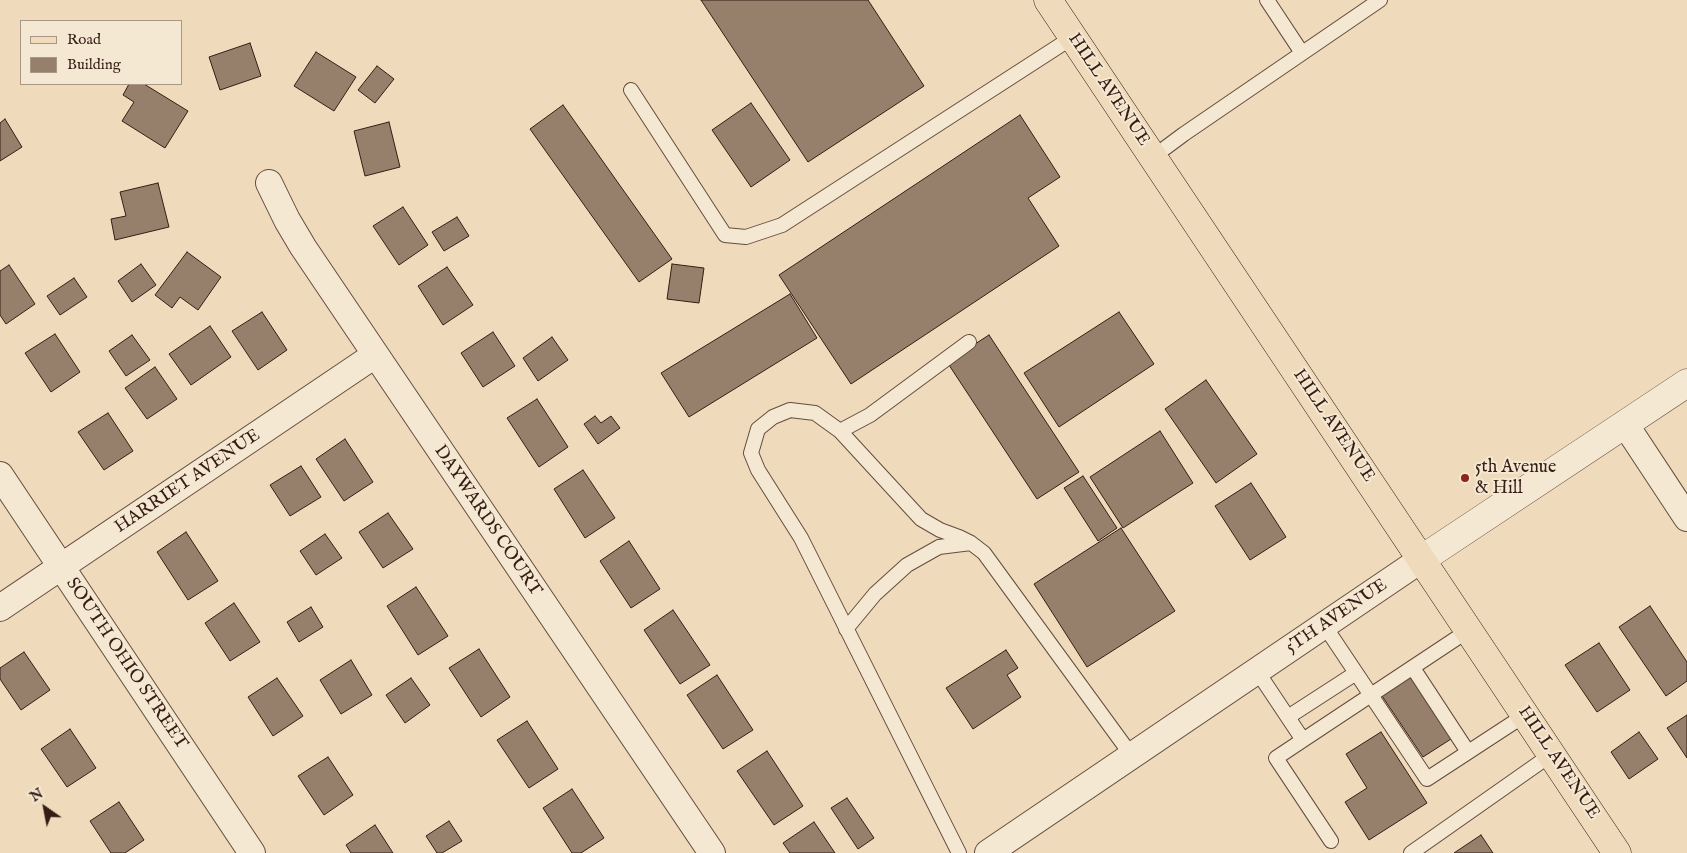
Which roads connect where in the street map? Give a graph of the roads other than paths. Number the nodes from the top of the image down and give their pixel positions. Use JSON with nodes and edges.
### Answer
{"nodes":[{"id":1,"x":1048,"y":0,"type":"edge"},
{"id":2,"x":1266,"y":0,"type":"edge"},
{"id":3,"x":1380,"y":0,"type":"edge"},
{"id":4,"x":1072,"y":37,"type":"junction"},
{"id":5,"x":1302,"y":53,"type":"junction"},
{"id":6,"x":631,"y":90,"type":"dead end"},
{"id":7,"x":1153,"y":157,"type":"junction"},
{"id":8,"x":270,"y":183,"type":"dead end"},
{"id":9,"x":969,"y":342,"type":"dead end"},
{"id":10,"x":375,"y":355,"type":"junction"},
{"id":11,"x":1687,"y":383,"type":"edge"},
{"id":12,"x":1625,"y":424,"type":"junction"},
{"id":13,"x":840,"y":431,"type":"junction"},
{"id":14,"x":0,"y":475,"type":"edge"},
{"id":15,"x":1687,"y":518,"type":"edge"},
{"id":16,"x":971,"y":544,"type":"junction"},
{"id":17,"x":1422,"y":559,"type":"junction"},
{"id":18,"x":62,"y":567,"type":"junction"},
{"id":19,"x":0,"y":608,"type":"edge"},
{"id":20,"x":1324,"y":626,"type":"junction"},
{"id":21,"x":846,"y":629,"type":"junction"},
{"id":22,"x":1469,"y":630,"type":"junction"},
{"id":23,"x":1413,"y":668,"type":"junction"},
{"id":24,"x":1257,"y":671,"type":"junction"},
{"id":25,"x":1356,"y":673,"type":"junction"},
{"id":26,"x":1372,"y":695,"type":"junction"},
{"id":27,"x":1525,"y":715,"type":"junction"},
{"id":28,"x":1288,"y":717,"type":"junction"},
{"id":29,"x":1303,"y":740,"type":"junction"},
{"id":30,"x":1468,"y":752,"type":"junction"},
{"id":31,"x":1552,"y":754,"type":"junction"},
{"id":32,"x":1132,"y":756,"type":"junction"},
{"id":33,"x":1330,"y":840,"type":"dead end"},
{"id":34,"x":252,"y":853,"type":"edge"},
{"id":35,"x":712,"y":853,"type":"edge"},
{"id":36,"x":959,"y":853,"type":"edge"},
{"id":37,"x":988,"y":853,"type":"edge"},
{"id":38,"x":1411,"y":853,"type":"edge"},
{"id":39,"x":1617,"y":853,"type":"edge"}],
"edges":[{"from":1,"to":4,"type":"main road","name":"HILL AVENUE"},
{"from":2,"to":5,"type":"lane"},
{"from":3,"to":5,"type":"lane"},
{"from":4,"to":6,"type":"lane"},
{"from":4,"to":7,"type":"main road","name":"HILL AVENUE"},
{"from":5,"to":7,"type":"lane"},
{"from":7,"to":17,"type":"main road","name":"HILL AVENUE"},
{"from":8,"to":10,"type":"street","name":"DAYWARDS COURT"},
{"from":9,"to":13,"type":"lane"},
{"from":10,"to":18,"type":"street","name":"HARRIET AVENUE"},
{"from":10,"to":35,"type":"street","name":"DAYWARDS COURT"},
{"from":11,"to":12,"type":"street","name":"5TH AVENUE"},
{"from":12,"to":15,"type":"street"},
{"from":12,"to":17,"type":"street","name":"5TH AVENUE"},
{"from":13,"to":16,"type":"lane"},
{"from":13,"to":21,"type":"lane"},
{"from":14,"to":18,"type":"street","name":"SOUTH OHIO STREET"},
{"from":16,"to":21,"type":"lane"},
{"from":16,"to":32,"type":"lane"},
{"from":17,"to":20,"type":"street","name":"5TH AVENUE"},
{"from":17,"to":22,"type":"main road","name":"HILL AVENUE"},
{"from":18,"to":19,"type":"street","name":"HARRIET AVENUE"},
{"from":18,"to":34,"type":"street","name":"SOUTH OHIO STREET"},
{"from":20,"to":24,"type":"street","name":"5TH AVENUE"},
{"from":20,"to":25,"type":"lane"},
{"from":21,"to":36,"type":"lane"},
{"from":22,"to":23,"type":"lane"},
{"from":22,"to":27,"type":"main road","name":"HILL AVENUE"},
{"from":23,"to":26,"type":"lane"},
{"from":23,"to":30,"type":"lane"},
{"from":24,"to":28,"type":"lane"},
{"from":24,"to":32,"type":"street","name":"5TH AVENUE"},
{"from":25,"to":26,"type":"lane"},
{"from":25,"to":28,"type":"lane"},
{"from":26,"to":29,"type":"lane"},
{"from":26,"to":30,"type":"lane"},
{"from":27,"to":30,"type":"lane"},
{"from":27,"to":31,"type":"main road","name":"HILL AVENUE"},
{"from":28,"to":29,"type":"lane"},
{"from":29,"to":33,"type":"lane"},
{"from":31,"to":38,"type":"lane"},
{"from":31,"to":39,"type":"main road","name":"HILL AVENUE"},
{"from":32,"to":37,"type":"street","name":"5TH AVENUE"}]}
